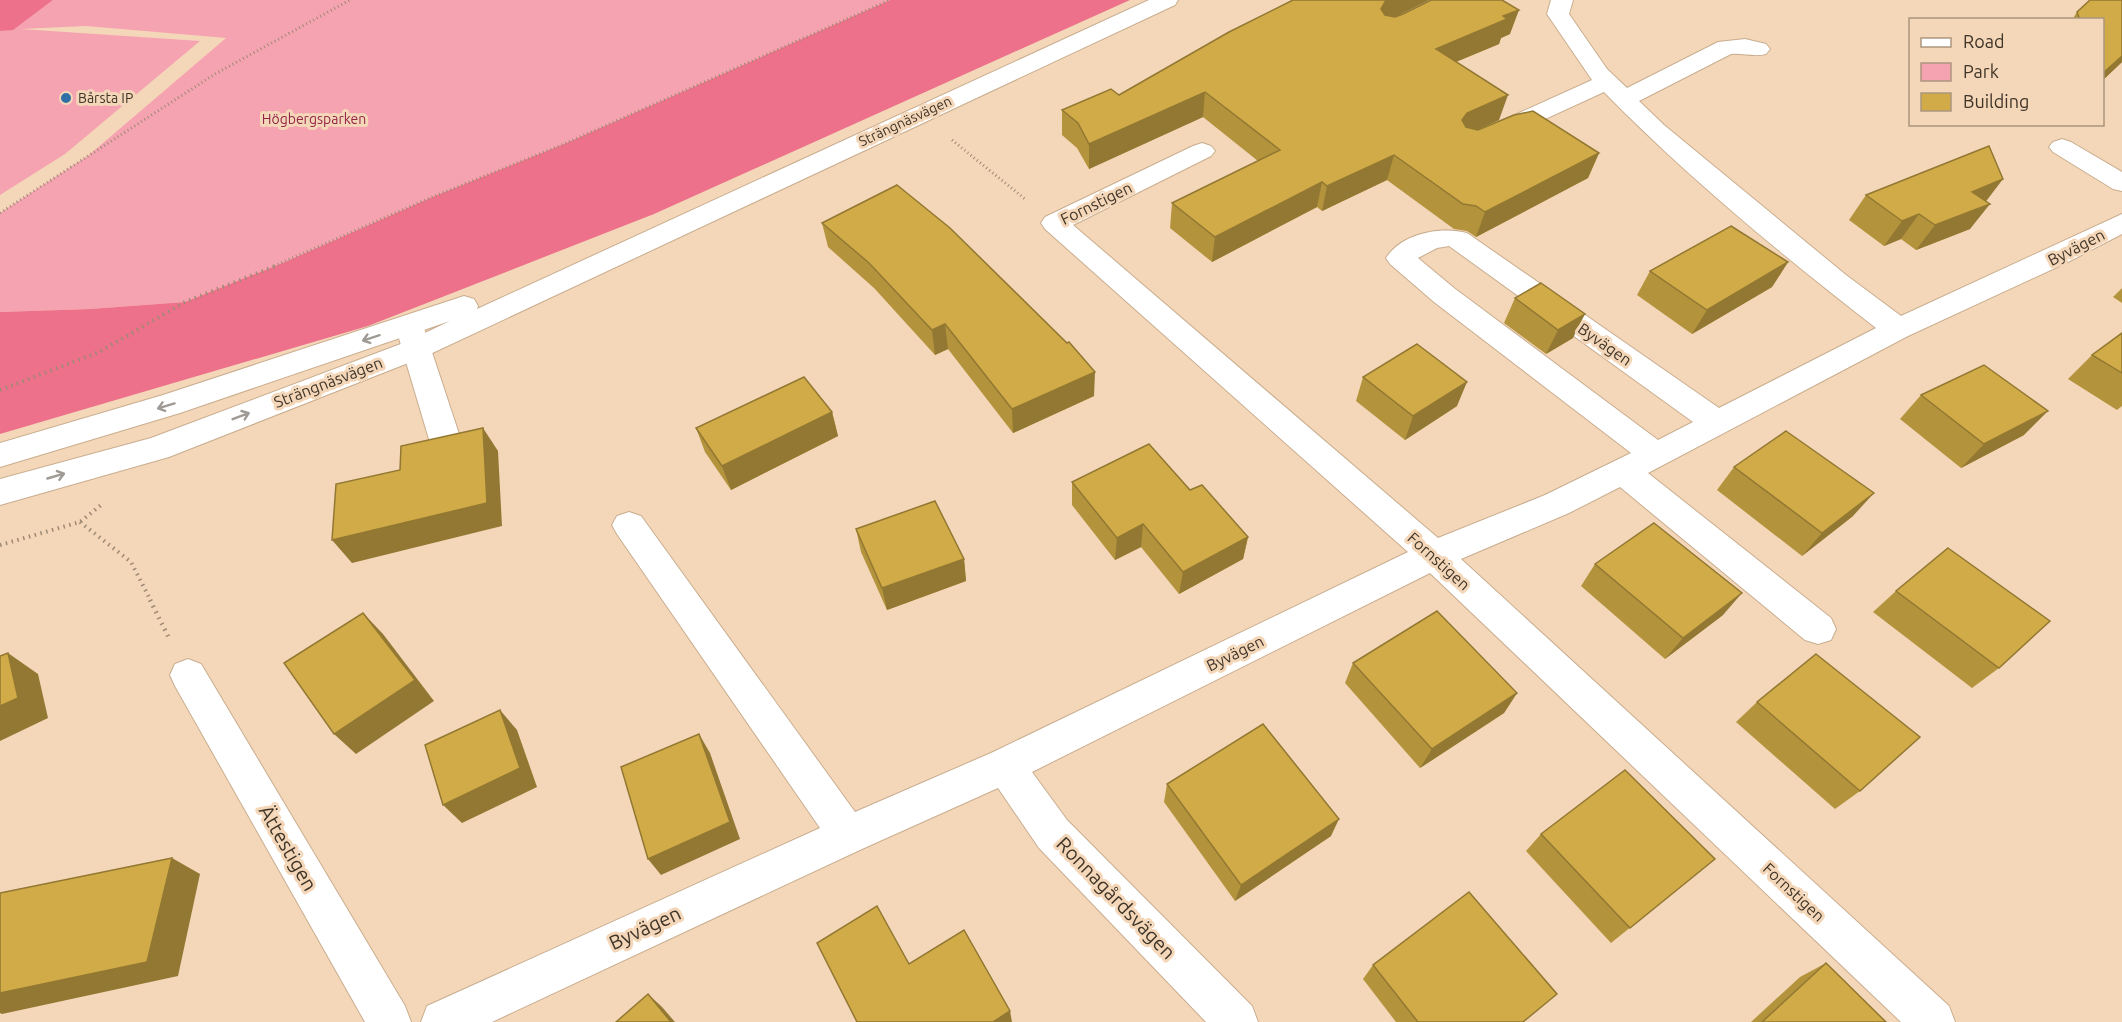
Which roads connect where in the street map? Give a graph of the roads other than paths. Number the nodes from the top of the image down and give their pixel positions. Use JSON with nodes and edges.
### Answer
{"nodes":[{"id":1,"x":1167,"y":0,"type":"edge"},
{"id":2,"x":1558,"y":0,"type":"edge"},
{"id":3,"x":1758,"y":49,"type":"dead end"},
{"id":4,"x":1616,"y":90,"type":"junction"},
{"id":5,"x":1480,"y":140,"type":"edge"},
{"id":6,"x":2062,"y":147,"type":"dead end"},
{"id":7,"x":1202,"y":151,"type":"dead end"},
{"id":8,"x":2122,"y":183,"type":"edge"},
{"id":9,"x":2122,"y":223,"type":"edge"},
{"id":10,"x":1898,"y":329,"type":"junction"},
{"id":11,"x":413,"y":337,"type":"junction"},
{"id":12,"x":1717,"y":423,"type":"junction"},
{"id":13,"x":447,"y":446,"type":"edge"},
{"id":14,"x":0,"y":455,"type":"edge"},
{"id":15,"x":1656,"y":455,"type":"junction"},
{"id":16,"x":1623,"y":471,"type":"junction"},
{"id":17,"x":0,"y":492,"type":"edge"},
{"id":18,"x":629,"y":525,"type":"dead end"},
{"id":19,"x":1434,"y":555,"type":"junction"},
{"id":20,"x":1818,"y":629,"type":"dead end"},
{"id":21,"x":188,"y":675,"type":"road end"},
{"id":22,"x":1005,"y":766,"type":"junction"},
{"id":23,"x":848,"y":835,"type":"junction"},
{"id":24,"x":388,"y":1022,"type":"edge"},
{"id":25,"x":443,"y":1022,"type":"edge"},
{"id":26,"x":1236,"y":1022,"type":"edge"},
{"id":27,"x":1933,"y":1022,"type":"edge"}],
"edges":[{"from":1,"to":11,"type":"street","name":"Strängnäsvägen"},
{"from":2,"to":4,"type":"street"},
{"from":3,"to":4,"type":"street"},
{"from":4,"to":5,"type":"street"},
{"from":4,"to":10,"type":"street"},
{"from":6,"to":8,"type":"street"},
{"from":7,"to":19,"type":"street","name":"Fornstigen"},
{"from":9,"to":10,"type":"street","name":"Byvägen"},
{"from":10,"to":12,"type":"street","name":"Byvägen"},
{"from":11,"to":13,"type":"street"},
{"from":11,"to":14,"type":"street","name":"Strängnäsvägen","one_way":true},
{"from":17,"to":11,"type":"street","name":"Strängnäsvägen","one_way":true},
{"from":12,"to":15,"type":"street","name":"Byvägen"},
{"from":12,"to":15,"type":"street","name":"Byvägen"},
{"from":15,"to":16,"type":"street","name":"Byvägen"},
{"from":16,"to":19,"type":"street","name":"Byvägen"},
{"from":16,"to":20,"type":"street"},
{"from":18,"to":23,"type":"street"},
{"from":19,"to":22,"type":"street","name":"Byvägen"},
{"from":19,"to":27,"type":"street","name":"Fornstigen"},
{"from":21,"to":24,"type":"street","name":"Ättestigen"},
{"from":22,"to":23,"type":"street","name":"Byvägen"},
{"from":22,"to":26,"type":"street","name":"Ronnagårdsvägen"},
{"from":23,"to":25,"type":"street","name":"Byvägen"}]}
